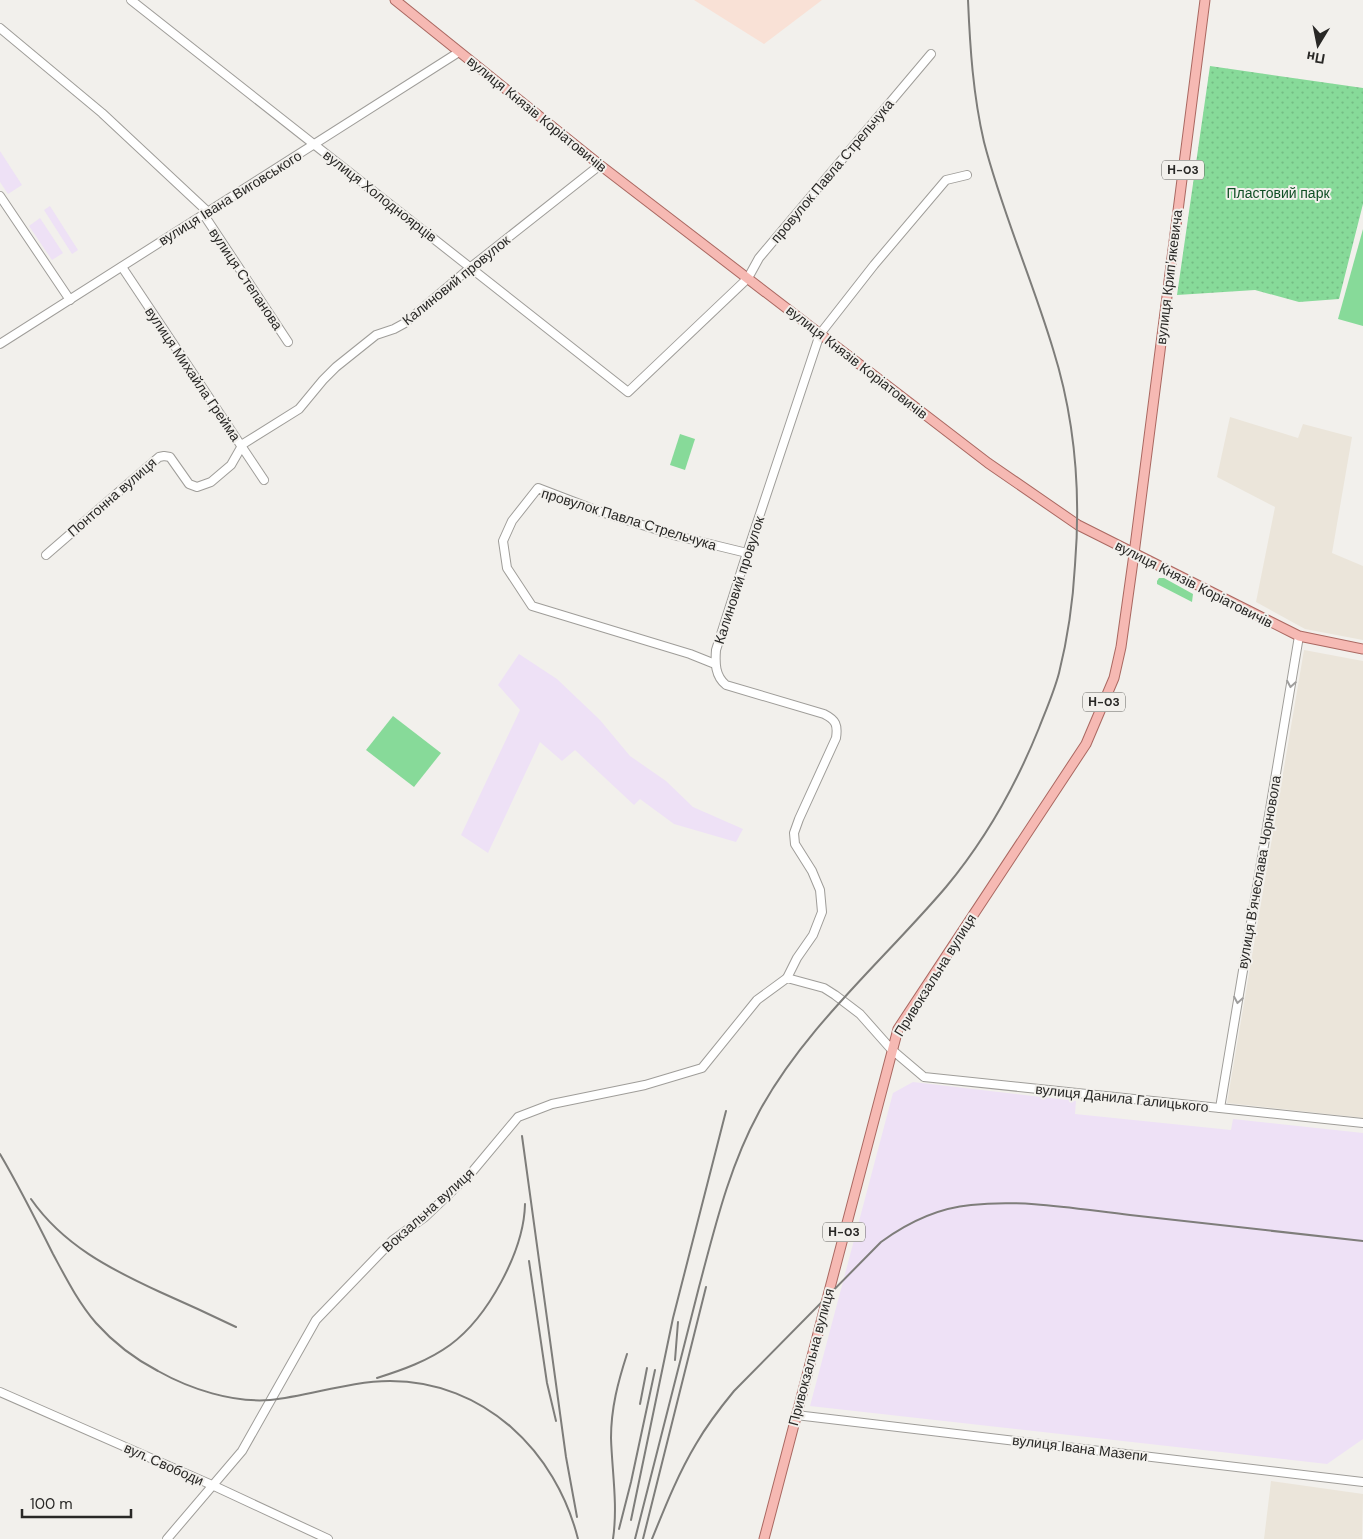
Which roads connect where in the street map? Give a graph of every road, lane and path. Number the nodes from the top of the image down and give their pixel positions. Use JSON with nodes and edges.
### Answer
{"nodes":[{"id":1,"x":131,"y":0,"type":"edge"},
{"id":2,"x":395,"y":0,"type":"edge"},
{"id":3,"x":1205,"y":0,"type":"edge"},
{"id":4,"x":0,"y":28,"type":"edge"},
{"id":5,"x":460,"y":52,"type":"junction"},
{"id":6,"x":931,"y":54,"type":"dead end"},
{"id":7,"x":315,"y":144,"type":"junction"},
{"id":8,"x":600,"y":166,"type":"junction"},
{"id":9,"x":967,"y":175,"type":"dead end"},
{"id":10,"x":0,"y":196,"type":"edge"},
{"id":11,"x":206,"y":214,"type":"junction"},
{"id":12,"x":122,"y":267,"type":"junction"},
{"id":13,"x":471,"y":267,"type":"junction"},
{"id":14,"x":748,"y":278,"type":"junction"},
{"id":15,"x":70,"y":300,"type":"junction"},
{"id":16,"x":820,"y":334,"type":"junction"},
{"id":17,"x":288,"y":342,"type":"dead end"},
{"id":18,"x":0,"y":344,"type":"edge"},
{"id":19,"x":628,"y":392,"type":"joint"},
{"id":20,"x":241,"y":446,"type":"junction"},
{"id":21,"x":264,"y":480,"type":"dead end"},
{"id":22,"x":747,"y":553,"type":"junction"},
{"id":23,"x":1134,"y":554,"type":"junction"},
{"id":24,"x":46,"y":555,"type":"dead end"},
{"id":25,"x":1299,"y":636,"type":"junction"},
{"id":26,"x":1363,"y":649,"type":"edge"},
{"id":27,"x":715,"y":664,"type":"junction"},
{"id":28,"x":787,"y":978,"type":"junction"},
{"id":29,"x":891,"y":1049,"type":"junction"},
{"id":30,"x":1220,"y":1108,"type":"junction"},
{"id":31,"x":1363,"y":1123,"type":"edge"},
{"id":32,"x":0,"y":1392,"type":"edge"},
{"id":33,"x":796,"y":1415,"type":"junction"},
{"id":34,"x":1363,"y":1482,"type":"edge"},
{"id":35,"x":212,"y":1485,"type":"junction"},
{"id":36,"x":167,"y":1539,"type":"edge"},
{"id":37,"x":328,"y":1539,"type":"edge"},
{"id":38,"x":764,"y":1539,"type":"edge"}],
"edges":[{"from":1,"to":7,"type":"street","name":"вулиця Холодноярців"},
{"from":2,"to":5,"type":"main road","name":"вулиця Князів Коріатовичів"},
{"from":3,"to":23,"type":"main road","name":"вулиця Крипʼякевича","number":"Н-03"},
{"from":4,"to":11,"type":"street","name":"вулиця Степанова"},
{"from":5,"to":7,"type":"street","name":"вулиця Івана Виговського"},
{"from":5,"to":8,"type":"main road","name":"вулиця Князів Коріатовичів"},
{"from":6,"to":14,"type":"street","name":"провулок Павла Стрельчука"},
{"from":7,"to":11,"type":"street","name":"вулиця Івана Виговського"},
{"from":7,"to":13,"type":"street","name":"вулиця Холодноярців"},
{"from":8,"to":13,"type":"street","name":"Калиновий провулок"},
{"from":8,"to":14,"type":"main road","name":"вулиця Князів Коріатовичів"},
{"from":9,"to":16,"type":"street","name":"Калиновий провулок"},
{"from":10,"to":15,"type":"street"},
{"from":11,"to":12,"type":"street","name":"вулиця Івана Виговського"},
{"from":11,"to":17,"type":"street","name":"вулиця Степанова"},
{"from":12,"to":15,"type":"street","name":"вулиця Івана Виговського"},
{"from":12,"to":20,"type":"street","name":"вулиця Михайла Грейма"},
{"from":13,"to":19,"type":"street","name":"вулиця Холодноярців"},
{"from":13,"to":20,"type":"street","name":"Калиновий провулок"},
{"from":14,"to":16,"type":"main road","name":"вулиця Князів Коріатовичів"},
{"from":14,"to":19,"type":"street","name":"провулок Павла Стрельчука"},
{"from":15,"to":18,"type":"street","name":"вулиця Івана Виговського"},
{"from":16,"to":22,"type":"street","name":"Калиновий провулок"},
{"from":16,"to":23,"type":"main road","name":"вулиця Князів Коріатовичів"},
{"from":20,"to":21,"type":"street","name":"вулиця Михайла Грейма"},
{"from":20,"to":24,"type":"street","name":"Понтонна вулиця"},
{"from":22,"to":27,"type":"street","name":"Калиновий провулок"},
{"from":22,"to":27,"type":"street","name":"провулок Павла Стрельчука"},
{"from":23,"to":25,"type":"main road","name":"вулиця Князів Коріатовичів"},
{"from":23,"to":29,"type":"main road","name":"Привокзальна вулиця","number":"Н-03"},
{"from":25,"to":26,"type":"main road","name":"вулиця Князів Коріатовичів"},
{"from":25,"to":30,"type":"street","name":"вулиця В'ячеслава Чорновола","one_way":true},
{"from":27,"to":28,"type":"street","name":"Калиновий провулок"},
{"from":28,"to":29,"type":"street"},
{"from":28,"to":35,"type":"street","name":"Вокзальна вулиця"},
{"from":29,"to":30,"type":"street","name":"вулиця Данила Галицького"},
{"from":29,"to":33,"type":"main road","name":"Привокзальна вулиця","number":"Н-03"},
{"from":30,"to":31,"type":"street","name":"вулиця Данила Галицького"},
{"from":32,"to":35,"type":"street","name":"вул. Свободи"},
{"from":33,"to":34,"type":"street","name":"вулиця Івана Мазепи"},
{"from":33,"to":38,"type":"main road","name":"Привокзальна вулиця","number":"Н-03"},
{"from":35,"to":36,"type":"street","name":"Вокзальна вулиця"},
{"from":35,"to":37,"type":"street","name":"вул. Свободи"}]}
